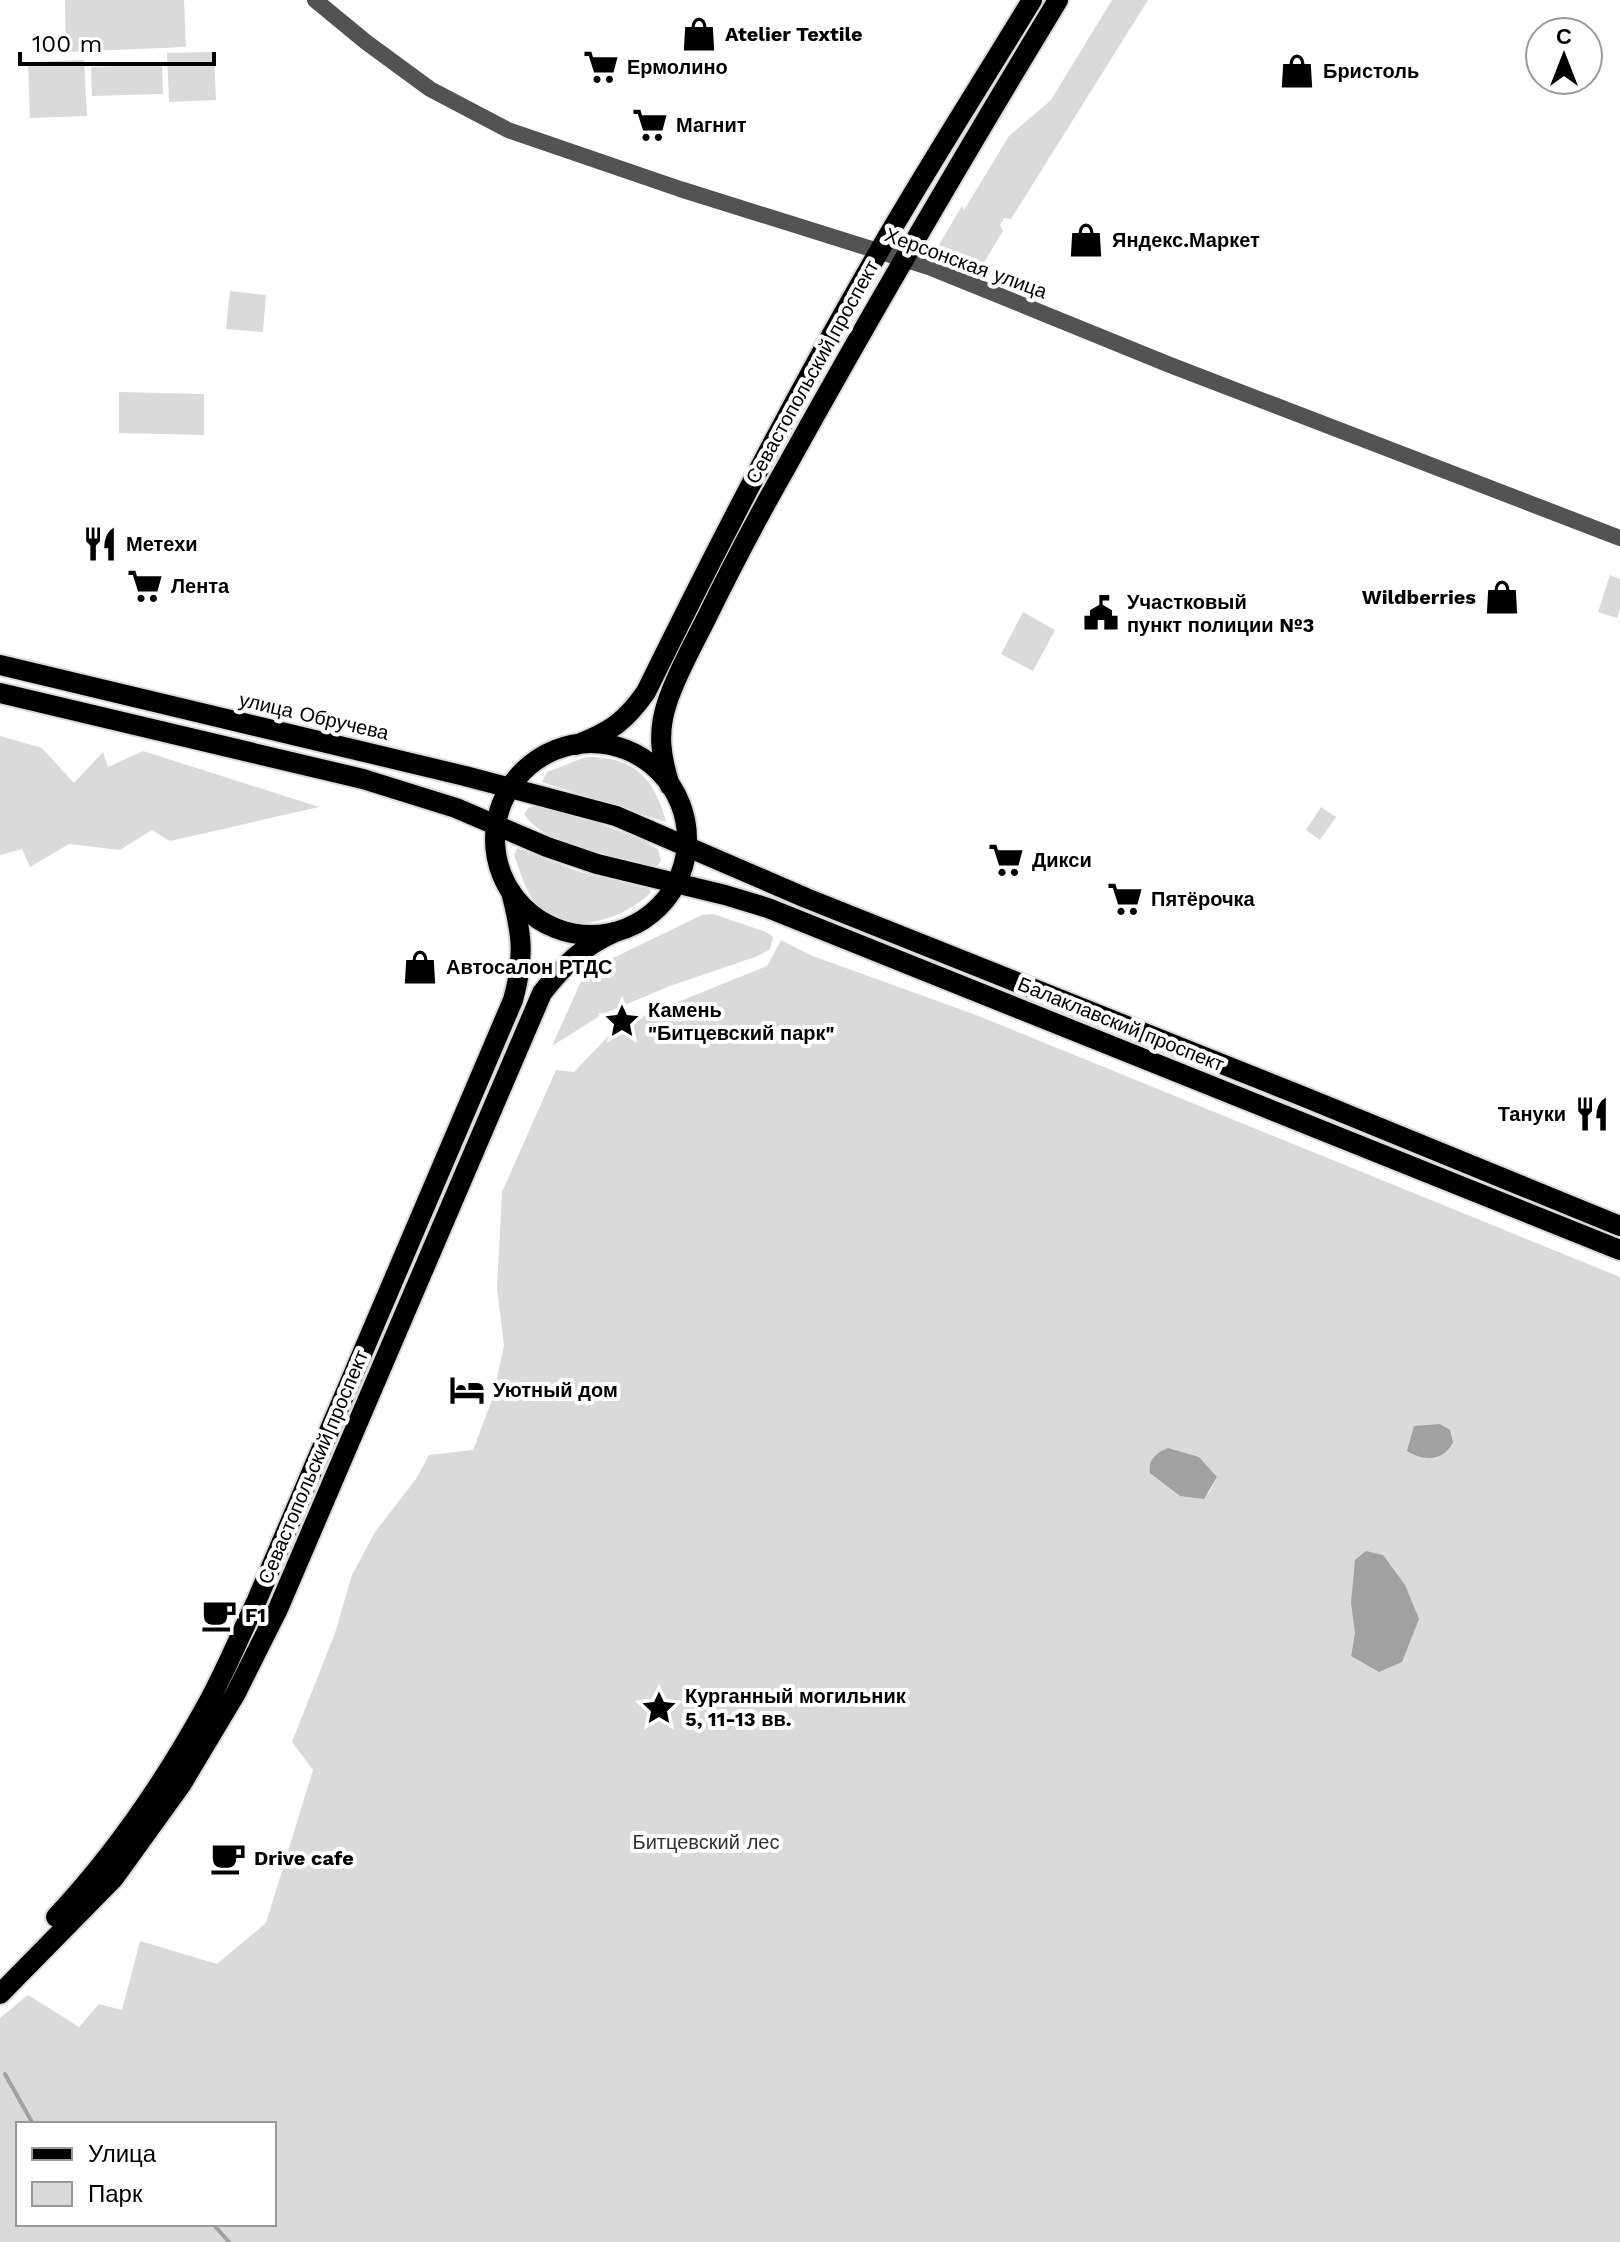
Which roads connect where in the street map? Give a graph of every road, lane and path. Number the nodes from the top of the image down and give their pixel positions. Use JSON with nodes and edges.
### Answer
{"nodes":[{"id":1,"x":315,"y":0,"type":"edge"},
{"id":2,"x":1032,"y":0,"type":"edge"},
{"id":3,"x":1058,"y":0,"type":"edge"},
{"id":4,"x":878,"y":252,"type":"junction"},
{"id":5,"x":903,"y":260,"type":"junction"},
{"id":6,"x":1620,"y":538,"type":"edge"},
{"id":7,"x":0,"y":665,"type":"edge"},
{"id":8,"x":0,"y":693,"type":"edge"},
{"id":9,"x":576,"y":745,"type":"junction"},
{"id":10,"x":670,"y":786,"type":"junction"},
{"id":11,"x":510,"y":787,"type":"junction"},
{"id":12,"x":616,"y":816,"type":"joint"},
{"id":13,"x":498,"y":827,"type":"junction"},
{"id":14,"x":686,"y":844,"type":"junction"},
{"id":15,"x":679,"y":883,"type":"junction"},
{"id":16,"x":511,"y":892,"type":"junction"},
{"id":17,"x":615,"y":932,"type":"junction"},
{"id":18,"x":1620,"y":1226,"type":"edge"},
{"id":19,"x":1620,"y":1250,"type":"edge"},
{"id":20,"x":0,"y":1975,"type":"edge"},
{"id":21,"x":0,"y":1994,"type":"edge"}],
"edges":[{"from":1,"to":4,"type":"street","name":"Херсонская улица"},
{"from":2,"to":4,"type":"main road","name":"Севастопольский проспект"},
{"from":3,"to":5,"type":"main road","name":"Севастопольский проспект"},
{"from":4,"to":5,"type":"street","name":"Херсонская улица"},
{"from":4,"to":9,"type":"main road","name":"Севастопольский проспект"},
{"from":5,"to":6,"type":"street","name":"Херсонская улица"},
{"from":5,"to":10,"type":"main road","name":"Севастопольский проспект"},
{"from":7,"to":11,"type":"main road","name":"улица Обручева"},
{"from":8,"to":13,"type":"main road"},
{"from":9,"to":10,"type":"main road"},
{"from":9,"to":11,"type":"main road","name":"Севастопольский проспект"},
{"from":10,"to":14,"type":"main road","name":"Севастопольский проспект"},
{"from":11,"to":12,"type":"main road","name":"улица Обручева"},
{"from":11,"to":13,"type":"main road"},
{"from":12,"to":14,"type":"main road","name":"Балаклавский проспект"},
{"from":13,"to":15,"type":"main road","name":"Балаклавский проспект"},
{"from":13,"to":16,"type":"main road","name":"Севастопольский проспект"},
{"from":14,"to":15,"type":"main road"},
{"from":14,"to":18,"type":"main road","name":"Балаклавский проспект"},
{"from":15,"to":17,"type":"main road","name":"Севастопольский проспект"},
{"from":15,"to":19,"type":"main road","name":"Балаклавский проспект"},
{"from":16,"to":17,"type":"main road"},
{"from":16,"to":20,"type":"main road","name":"Севастопольский проспект"},
{"from":17,"to":21,"type":"main road","name":"Севастопольский проспект"}]}
